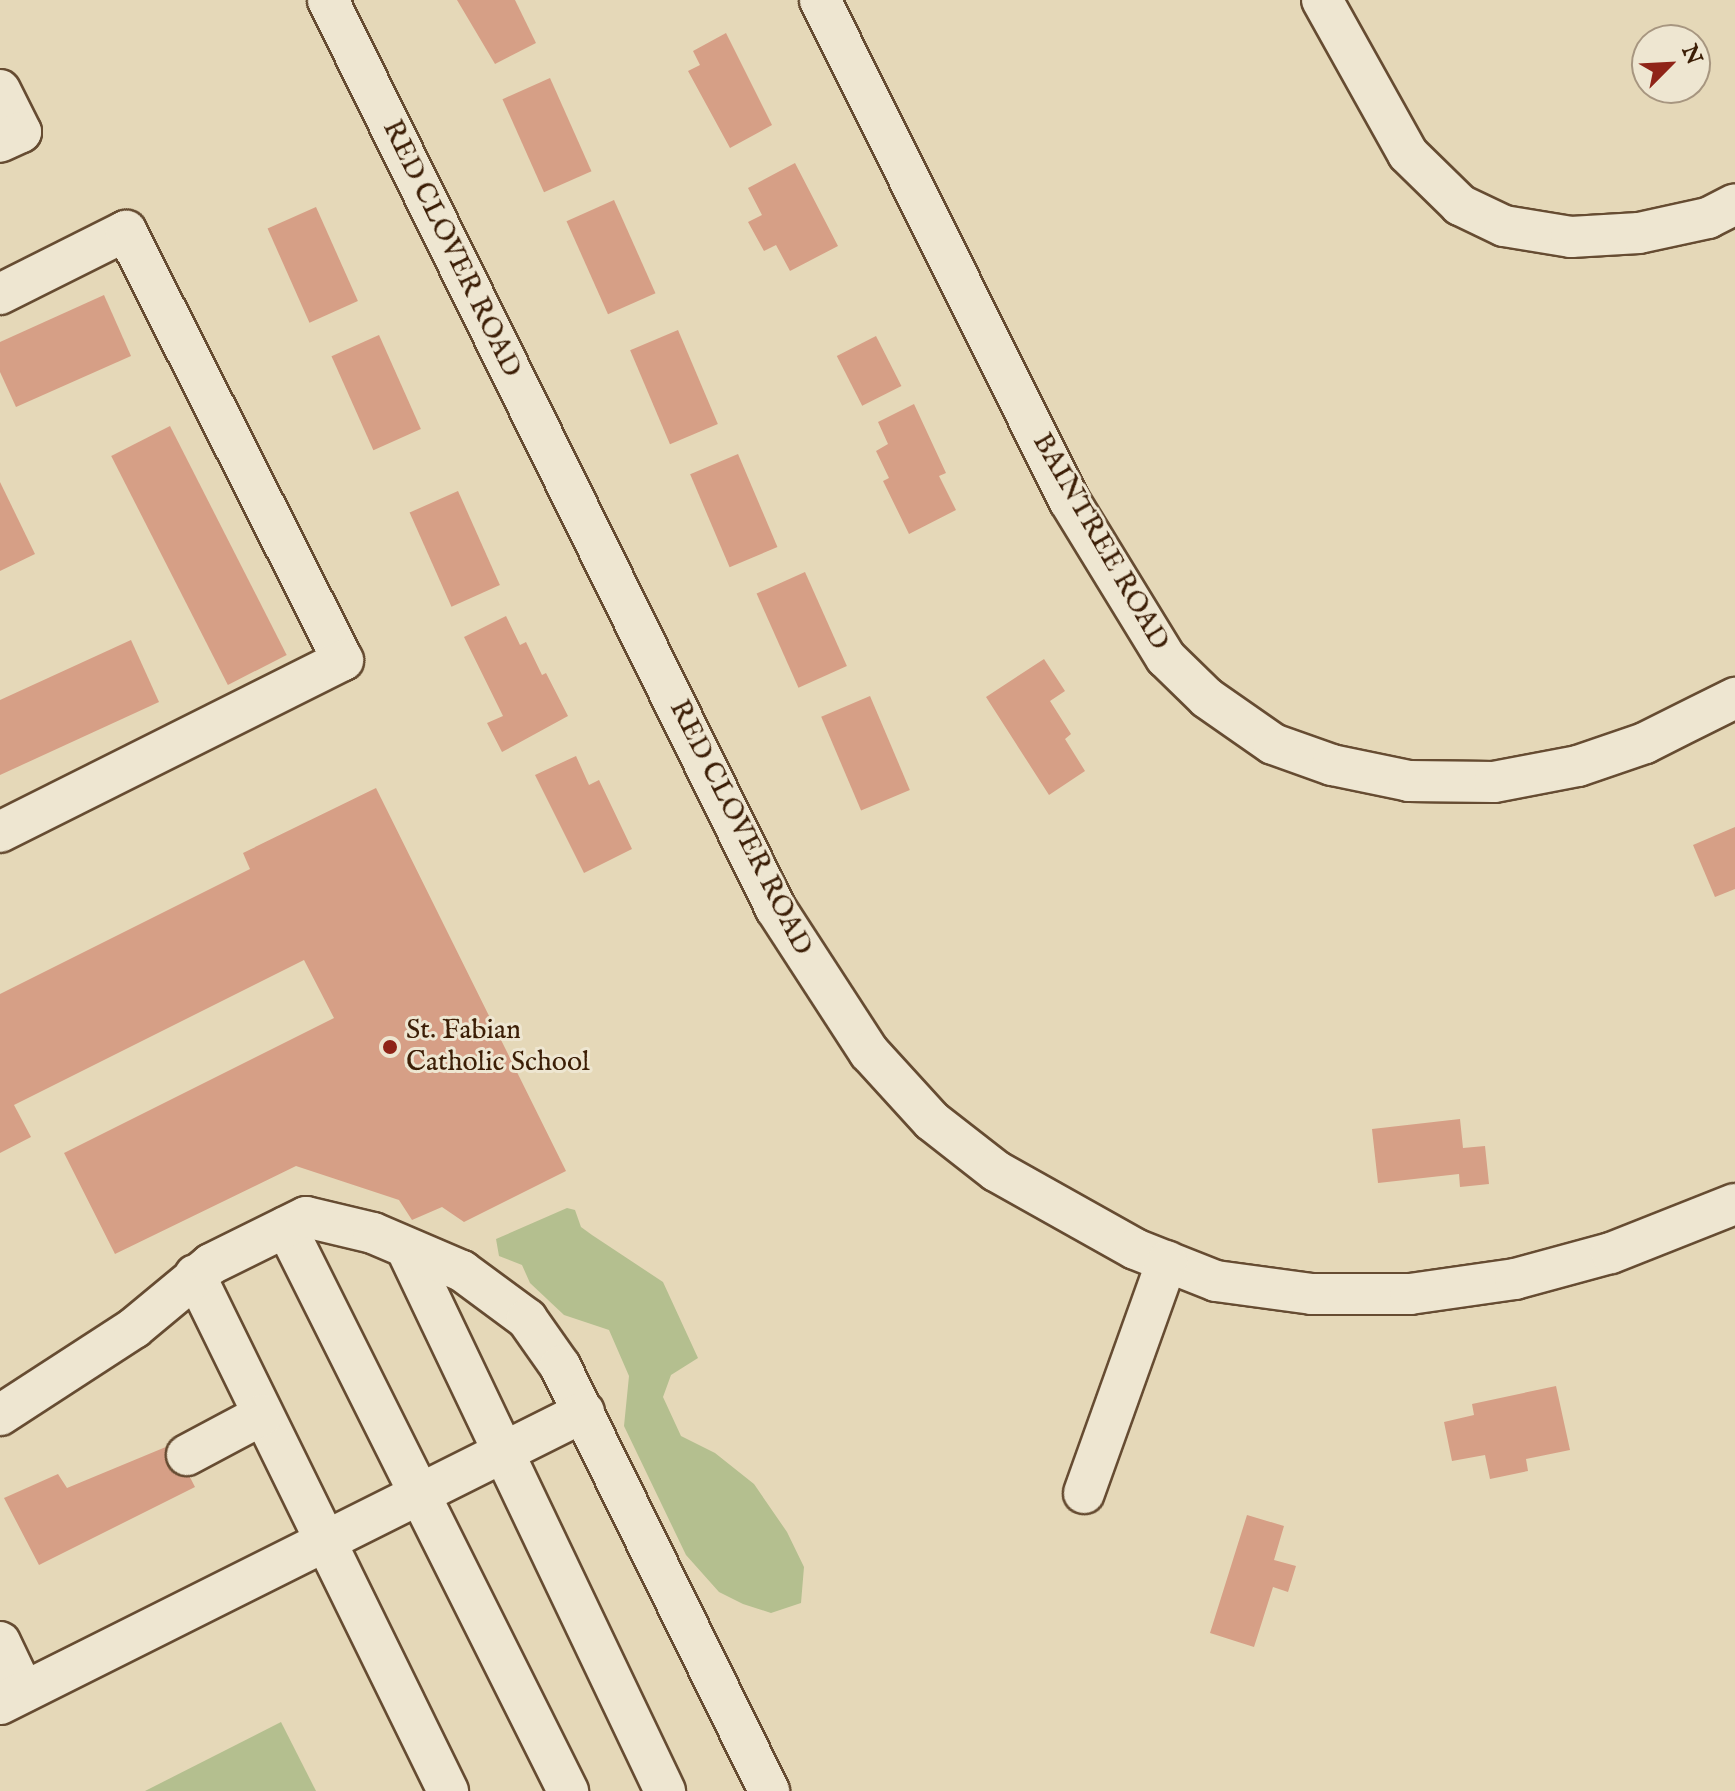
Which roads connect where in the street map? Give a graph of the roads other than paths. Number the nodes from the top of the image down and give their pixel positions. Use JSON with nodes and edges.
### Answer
{"nodes":[{"id":1,"x":328,"y":0,"type":"edge"},
{"id":2,"x":820,"y":0,"type":"edge"},
{"id":3,"x":1322,"y":0,"type":"edge"},
{"id":4,"x":0,"y":90,"type":"edge"},
{"id":5,"x":0,"y":142,"type":"edge"},
{"id":6,"x":1735,"y":204,"type":"edge"},
{"id":7,"x":0,"y":294,"type":"edge"},
{"id":8,"x":1735,"y":698,"type":"edge"},
{"id":9,"x":0,"y":832,"type":"edge"},
{"id":10,"x":1735,"y":1204,"type":"edge"},
{"id":11,"x":286,"y":1227,"type":"junction"},
{"id":12,"x":406,"y":1248,"type":"junction"},
{"id":13,"x":1167,"y":1261,"type":"junction"},
{"id":14,"x":195,"y":1275,"type":"junction"},
{"id":15,"x":584,"y":1412,"type":"junction"},
{"id":16,"x":0,"y":1415,"type":"edge"},
{"id":17,"x":262,"y":1415,"type":"junction"},
{"id":18,"x":502,"y":1454,"type":"junction"},
{"id":19,"x":187,"y":1455,"type":"dead end"},
{"id":20,"x":1084,"y":1493,"type":"dead end"},
{"id":21,"x":418,"y":1495,"type":"junction"},
{"id":22,"x":324,"y":1543,"type":"junction"},
{"id":23,"x":0,"y":1642,"type":"edge"},
{"id":24,"x":12,"y":1698,"type":"edge"},
{"id":25,"x":448,"y":1791,"type":"edge"},
{"id":26,"x":568,"y":1791,"type":"edge"},
{"id":27,"x":665,"y":1791,"type":"edge"},
{"id":28,"x":769,"y":1791,"type":"edge"}],
"edges":[{"from":1,"to":13,"type":"street","name":"RED CLOVER ROAD"},
{"from":2,"to":8,"type":"street","name":"BAINTREE ROAD"},
{"from":3,"to":6,"type":"street"},
{"from":4,"to":5,"type":"street"},
{"from":7,"to":9,"type":"street"},
{"from":10,"to":13,"type":"street","name":"RED CLOVER ROAD"},
{"from":11,"to":12,"type":"street"},
{"from":11,"to":14,"type":"street"},
{"from":11,"to":21,"type":"street"},
{"from":12,"to":15,"type":"street"},
{"from":12,"to":18,"type":"street"},
{"from":13,"to":20,"type":"street"},
{"from":14,"to":16,"type":"street"},
{"from":14,"to":17,"type":"street"},
{"from":15,"to":18,"type":"street"},
{"from":15,"to":28,"type":"street"},
{"from":17,"to":19,"type":"street"},
{"from":17,"to":22,"type":"street"},
{"from":18,"to":21,"type":"street"},
{"from":18,"to":27,"type":"street"},
{"from":21,"to":22,"type":"street"},
{"from":21,"to":26,"type":"street"},
{"from":22,"to":24,"type":"street"},
{"from":22,"to":25,"type":"street"},
{"from":23,"to":24,"type":"street"}]}
